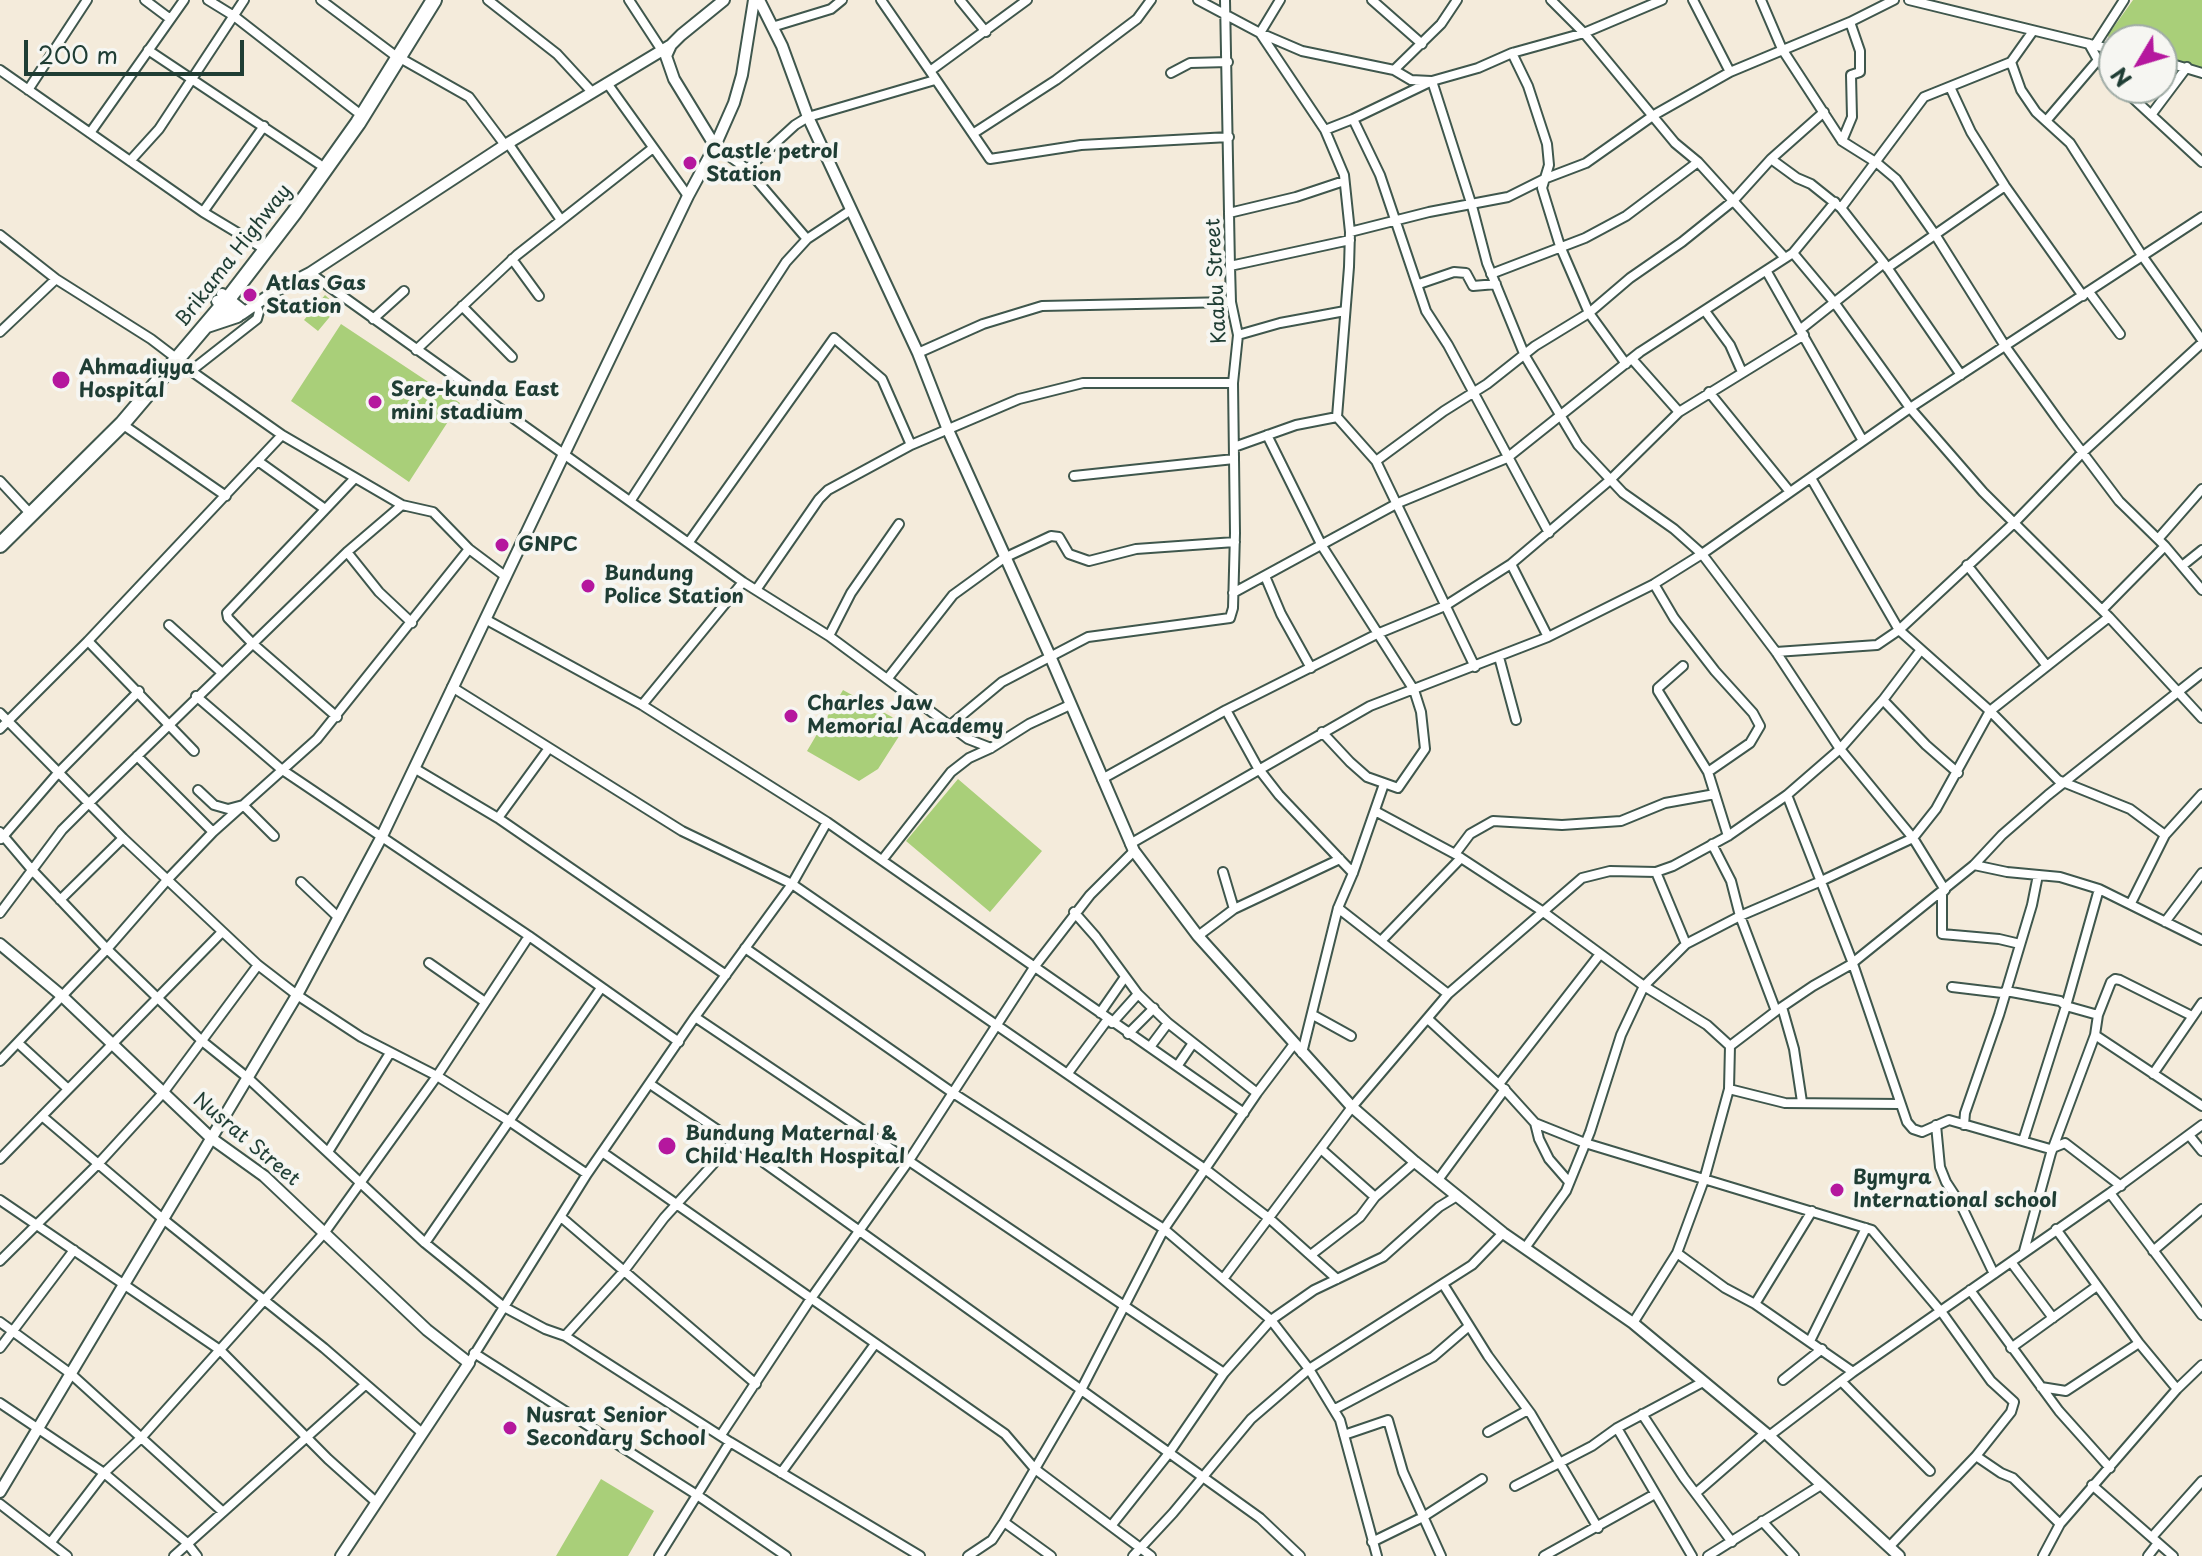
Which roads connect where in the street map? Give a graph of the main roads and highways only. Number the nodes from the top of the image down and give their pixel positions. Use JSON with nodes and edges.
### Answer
{"nodes":[{"id":1,"x":425,"y":0,"type":"edge"},
{"id":2,"x":434,"y":0,"type":"edge"},
{"id":3,"x":397,"y":56,"type":"junction"},
{"id":4,"x":263,"y":248,"type":"junction"},
{"id":5,"x":239,"y":284,"type":"junction"},
{"id":6,"x":222,"y":300,"type":"junction"},
{"id":7,"x":206,"y":325,"type":"junction"},
{"id":8,"x":174,"y":358,"type":"junction"},
{"id":9,"x":0,"y":533,"type":"edge"},
{"id":10,"x":0,"y":545,"type":"edge"}],
"edges":[{"from":1,"to":3,"type":"highway","name":"Brikama Highway"},
{"from":2,"to":3,"type":"highway","name":"Brikama Highway"},
{"from":3,"to":4,"type":"highway","name":"Brikama Highway"},
{"from":3,"to":4,"type":"highway","name":"Brikama Highway"},
{"from":4,"to":5,"type":"highway","name":"Brikama Highway"},
{"from":4,"to":6,"type":"highway","name":"Brikama Highway"},
{"from":5,"to":6,"type":"highway","name":"Brikama Highway"},
{"from":5,"to":7,"type":"highway"},
{"from":6,"to":7,"type":"highway","name":"Brikama Highway"},
{"from":6,"to":8,"type":"highway","name":"Brikama Highway"},
{"from":7,"to":8,"type":"highway","name":"Brikama Highway"},
{"from":8,"to":9,"type":"highway","name":"Brikama Highway"},
{"from":8,"to":10,"type":"highway","name":"Brikama Highway"}]}
